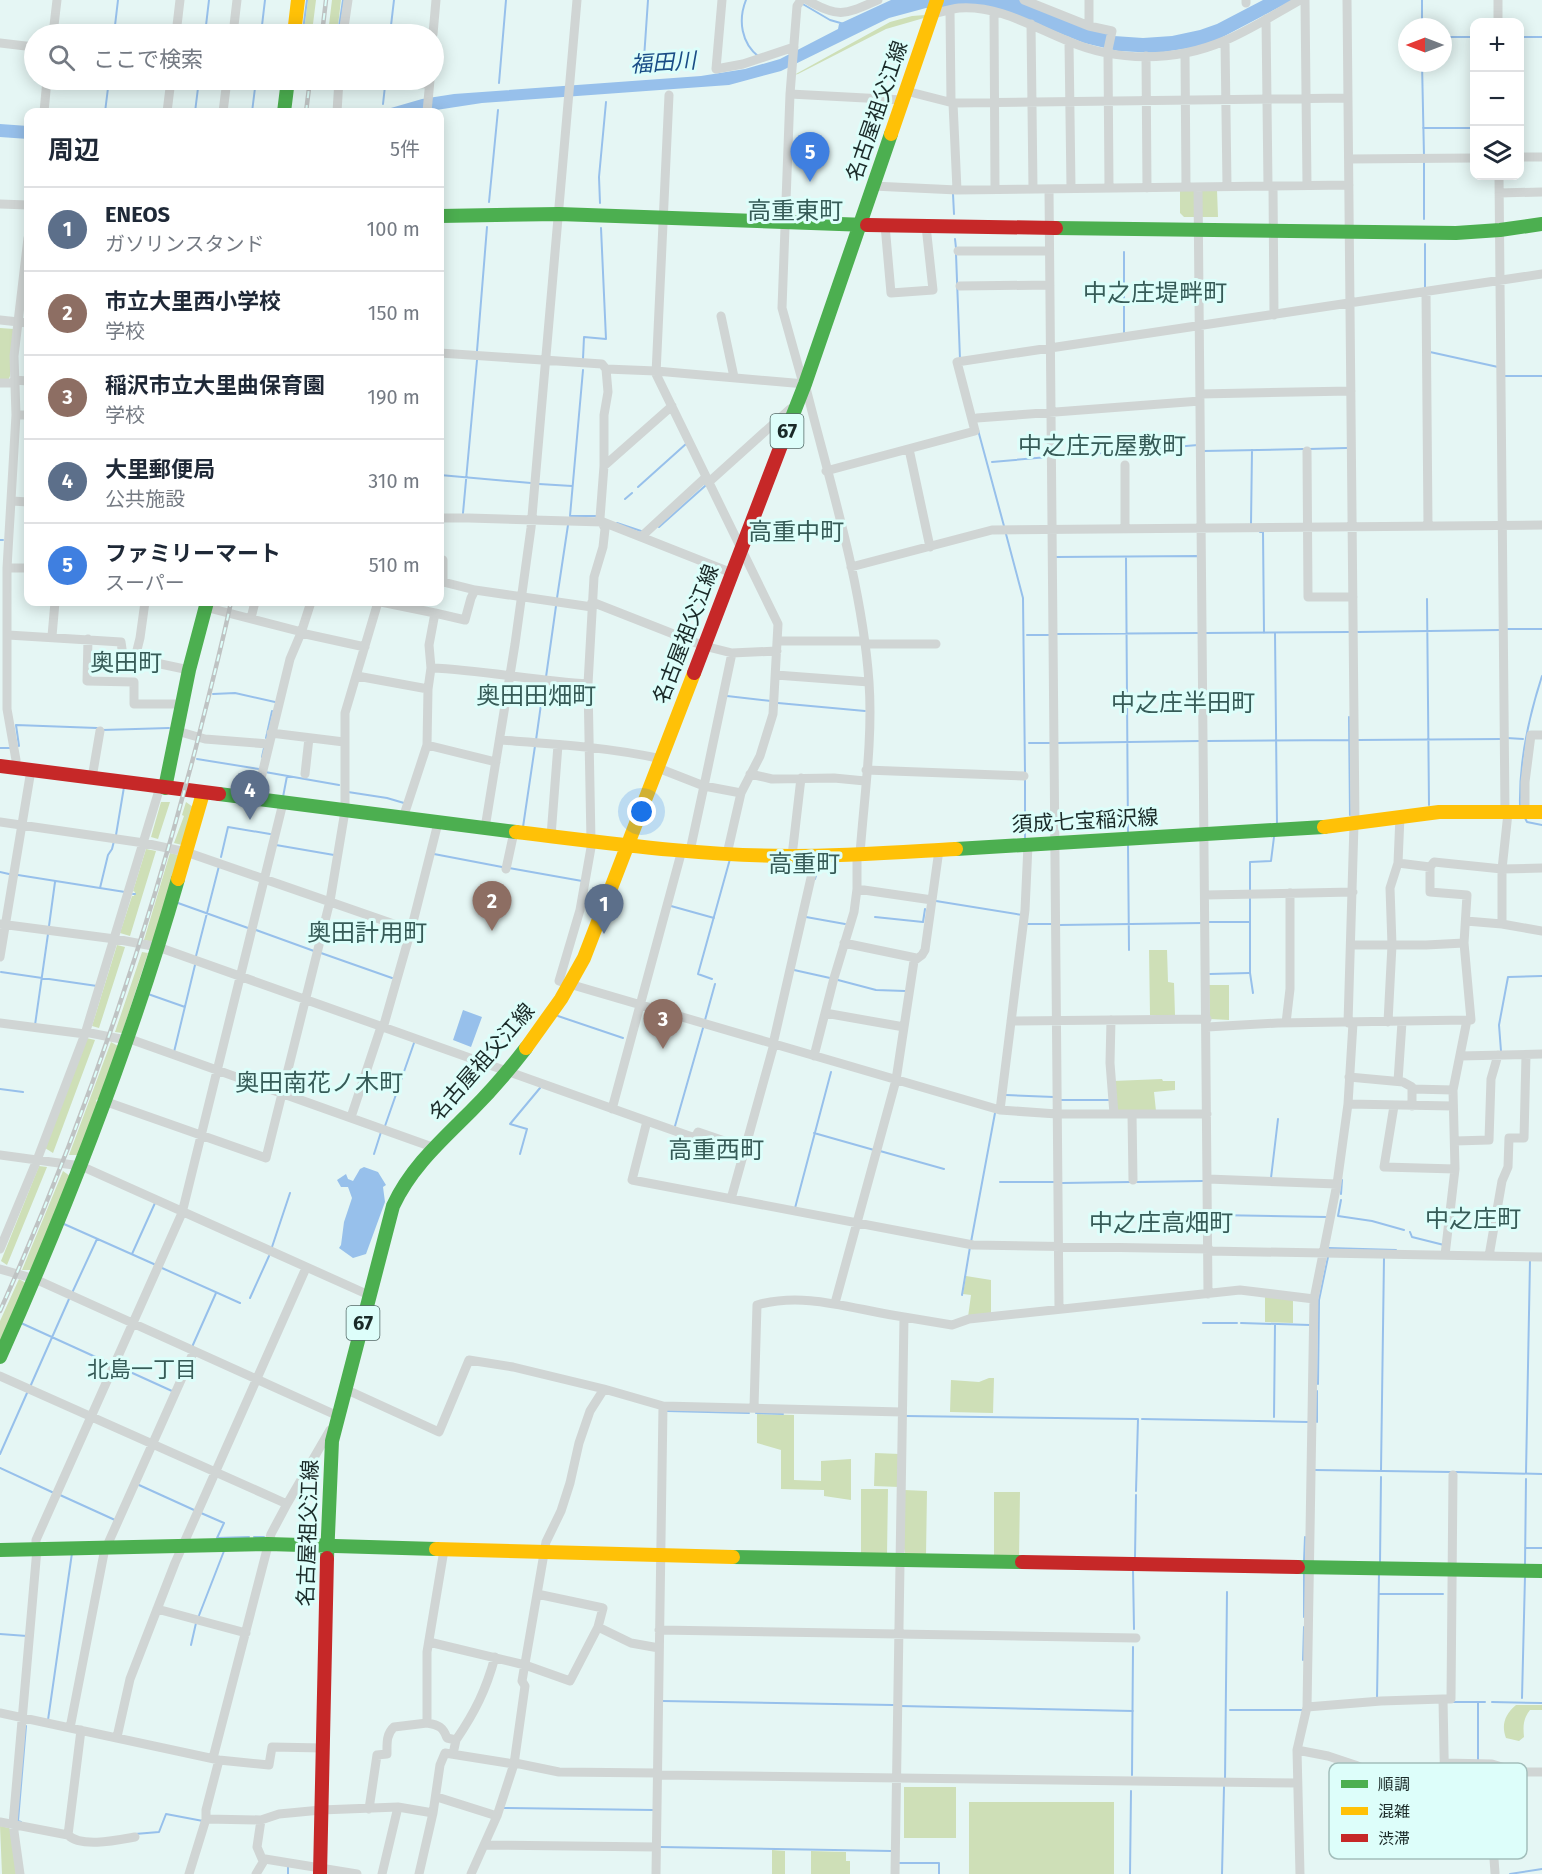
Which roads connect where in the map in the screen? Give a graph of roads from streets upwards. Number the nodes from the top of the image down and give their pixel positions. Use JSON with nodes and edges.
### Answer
{"nodes":[{"id":1,"x":57,"y":0,"type":"edge"},
{"id":2,"x":180,"y":0,"type":"edge"},
{"id":3,"x":237,"y":0,"type":"edge"},
{"id":4,"x":298,"y":0,"type":"edge"},
{"id":5,"x":348,"y":0,"type":"edge"},
{"id":6,"x":436,"y":0,"type":"edge"},
{"id":7,"x":577,"y":0,"type":"edge"},
{"id":8,"x":722,"y":0,"type":"edge"},
{"id":9,"x":807,"y":0,"type":"edge"},
{"id":10,"x":1024,"y":0,"type":"edge"},
{"id":11,"x":1089,"y":0,"type":"edge"},
{"id":12,"x":1300,"y":0,"type":"edge"},
{"id":13,"x":1305,"y":0,"type":"edge"},
{"id":14,"x":1347,"y":0,"type":"edge"},
{"id":15,"x":1497,"y":0,"type":"edge"},
{"id":16,"x":875,"y":1,"type":"edge"},
{"id":17,"x":799,"y":3,"type":"edge"},
{"id":18,"x":934,"y":8,"type":"edge"},
{"id":19,"x":950,"y":10,"type":"junction"},
{"id":20,"x":994,"y":12,"type":"junction"},
{"id":21,"x":1498,"y":18,"type":"edge"},
{"id":22,"x":1266,"y":19,"type":"junction"},
{"id":23,"x":54,"y":24,"type":"edge"},
{"id":24,"x":177,"y":24,"type":"edge"},
{"id":25,"x":234,"y":24,"type":"edge"},
{"id":26,"x":295,"y":24,"type":"edge"},
{"id":27,"x":344,"y":24,"type":"edge"},
{"id":28,"x":434,"y":24,"type":"edge"},
{"id":29,"x":1031,"y":24,"type":"junction"},
{"id":30,"x":1089,"y":26,"type":"junction"},
{"id":31,"x":1225,"y":41,"type":"junction"},
{"id":32,"x":1070,"y":42,"type":"junction"},
{"id":33,"x":0,"y":43,"type":"edge"},
{"id":34,"x":24,"y":46,"type":"edge"},
{"id":35,"x":794,"y":48,"type":"junction"},
{"id":36,"x":1107,"y":53,"type":"junction"},
{"id":37,"x":1185,"y":53,"type":"junction"},
{"id":38,"x":1146,"y":56,"type":"junction"},
{"id":39,"x":46,"y":90,"type":"edge"},
{"id":40,"x":170,"y":90,"type":"edge"},
{"id":41,"x":226,"y":90,"type":"edge"},
{"id":42,"x":287,"y":90,"type":"edge"},
{"id":43,"x":338,"y":90,"type":"edge"},
{"id":44,"x":429,"y":90,"type":"edge"},
{"id":45,"x":790,"y":94,"type":"junction"},
{"id":46,"x":669,"y":95,"type":"dead end"},
{"id":47,"x":904,"y":96,"type":"junction"},
{"id":48,"x":1306,"y":98,"type":"junction"},
{"id":49,"x":1348,"y":98,"type":"junction"},
{"id":50,"x":1226,"y":99,"type":"junction"},
{"id":51,"x":1267,"y":99,"type":"junction"},
{"id":52,"x":1146,"y":100,"type":"junction"},
{"id":53,"x":1185,"y":100,"type":"junction"},
{"id":54,"x":1070,"y":101,"type":"junction"},
{"id":55,"x":1108,"y":101,"type":"junction"},
{"id":56,"x":994,"y":102,"type":"junction"},
{"id":57,"x":1032,"y":102,"type":"junction"},
{"id":58,"x":952,"y":103,"type":"junction"},
{"id":59,"x":44,"y":108,"type":"edge"},
{"id":60,"x":168,"y":108,"type":"edge"},
{"id":61,"x":224,"y":108,"type":"edge"},
{"id":62,"x":284,"y":108,"type":"edge"},
{"id":63,"x":337,"y":108,"type":"edge"},
{"id":64,"x":427,"y":108,"type":"edge"},
{"id":65,"x":1524,"y":157,"type":"edge"},
{"id":66,"x":1542,"y":157,"type":"edge"},
{"id":67,"x":1470,"y":158,"type":"edge"},
{"id":68,"x":1349,"y":159,"type":"junction"},
{"id":69,"x":1499,"y":180,"type":"edge"},
{"id":70,"x":1307,"y":185,"type":"junction"},
{"id":71,"x":1349,"y":185,"type":"junction"},
{"id":72,"x":873,"y":186,"type":"junction"},
{"id":73,"x":1227,"y":186,"type":"junction"},
{"id":74,"x":1270,"y":186,"type":"junction"},
{"id":75,"x":1186,"y":187,"type":"junction"},
{"id":76,"x":1198,"y":187,"type":"junction"},
{"id":77,"x":1071,"y":188,"type":"junction"},
{"id":78,"x":1109,"y":188,"type":"junction"},
{"id":79,"x":1147,"y":188,"type":"junction"},
{"id":80,"x":996,"y":189,"type":"junction"},
{"id":81,"x":1033,"y":189,"type":"junction"},
{"id":82,"x":1049,"y":189,"type":"junction"},
{"id":83,"x":957,"y":190,"type":"junction"},
{"id":84,"x":1542,"y":192,"type":"edge"},
{"id":85,"x":1499,"y":193,"type":"junction"},
{"id":86,"x":0,"y":204,"type":"edge"},
{"id":87,"x":24,"y":205,"type":"edge"},
{"id":88,"x":559,"y":214,"type":"junction"},
{"id":89,"x":444,"y":216,"type":"edge"},
{"id":90,"x":663,"y":218,"type":"junction"},
{"id":91,"x":785,"y":222,"type":"junction"},
{"id":92,"x":1542,"y":224,"type":"edge"},
{"id":93,"x":860,"y":225,"type":"junction"},
{"id":94,"x":885,"y":225,"type":"junction"},
{"id":95,"x":926,"y":226,"type":"junction"},
{"id":96,"x":1049,"y":227,"type":"junction"},
{"id":97,"x":1199,"y":228,"type":"junction"},
{"id":98,"x":1273,"y":230,"type":"junction"},
{"id":99,"x":1500,"y":230,"type":"junction"},
{"id":100,"x":1350,"y":231,"type":"junction"},
{"id":101,"x":1050,"y":250,"type":"junction"},
{"id":102,"x":958,"y":251,"type":"dead end"},
{"id":103,"x":1542,"y":274,"type":"edge"},
{"id":104,"x":1500,"y":280,"type":"junction"},
{"id":105,"x":1050,"y":285,"type":"junction"},
{"id":106,"x":960,"y":286,"type":"dead end"},
{"id":107,"x":1426,"y":292,"type":"junction"},
{"id":108,"x":1350,"y":304,"type":"junction"},
{"id":109,"x":1274,"y":315,"type":"junction"},
{"id":110,"x":722,"y":316,"type":"dead end"},
{"id":111,"x":0,"y":320,"type":"edge"},
{"id":112,"x":24,"y":322,"type":"edge"},
{"id":113,"x":1200,"y":326,"type":"junction"},
{"id":114,"x":1050,"y":349,"type":"junction"},
{"id":115,"x":444,"y":353,"type":"edge"},
{"id":116,"x":546,"y":360,"type":"junction"},
{"id":117,"x":606,"y":369,"type":"junction"},
{"id":118,"x":656,"y":371,"type":"junction"},
{"id":119,"x":734,"y":377,"type":"junction"},
{"id":120,"x":24,"y":381,"type":"edge"},
{"id":121,"x":14,"y":382,"type":"junction"},
{"id":122,"x":0,"y":383,"type":"edge"},
{"id":123,"x":805,"y":384,"type":"junction"},
{"id":124,"x":1351,"y":391,"type":"junction"},
{"id":125,"x":1200,"y":397,"type":"junction"},
{"id":126,"x":672,"y":406,"type":"junction"},
{"id":127,"x":795,"y":410,"type":"junction"},
{"id":128,"x":1051,"y":412,"type":"junction"},
{"id":129,"x":16,"y":415,"type":"junction"},
{"id":130,"x":24,"y":415,"type":"edge"},
{"id":131,"x":977,"y":418,"type":"dead end"},
{"id":132,"x":909,"y":449,"type":"junction"},
{"id":133,"x":1306,"y":451,"type":"dead end"},
{"id":134,"x":1125,"y":465,"type":"dead end"},
{"id":135,"x":604,"y":466,"type":"junction"},
{"id":136,"x":826,"y":471,"type":"junction"},
{"id":137,"x":707,"y":480,"type":"junction"},
{"id":138,"x":12,"y":501,"type":"junction"},
{"id":139,"x":24,"y":502,"type":"edge"},
{"id":140,"x":444,"y":519,"type":"edge"},
{"id":141,"x":532,"y":519,"type":"junction"},
{"id":142,"x":603,"y":522,"type":"junction"},
{"id":143,"x":1502,"y":525,"type":"junction"},
{"id":144,"x":1542,"y":525,"type":"edge"},
{"id":145,"x":1428,"y":526,"type":"junction"},
{"id":146,"x":1307,"y":527,"type":"junction"},
{"id":147,"x":1352,"y":527,"type":"junction"},
{"id":148,"x":1202,"y":528,"type":"junction"},
{"id":149,"x":1125,"y":529,"type":"junction"},
{"id":150,"x":1052,"y":530,"type":"junction"},
{"id":151,"x":642,"y":536,"type":"junction"},
{"id":152,"x":4,"y":542,"type":"edge"},
{"id":153,"x":930,"y":546,"type":"junction"},
{"id":154,"x":741,"y":548,"type":"junction"},
{"id":155,"x":851,"y":567,"type":"junction"},
{"id":156,"x":7,"y":568,"type":"junction"},
{"id":157,"x":24,"y":568,"type":"edge"},
{"id":158,"x":732,"y":573,"type":"junction"},
{"id":159,"x":444,"y":582,"type":"edge"},
{"id":160,"x":475,"y":590,"type":"junction"},
{"id":161,"x":522,"y":597,"type":"junction"},
{"id":162,"x":1353,"y":597,"type":"junction"},
{"id":163,"x":592,"y":604,"type":"junction"},
{"id":164,"x":55,"y":606,"type":"edge"},
{"id":165,"x":145,"y":606,"type":"edge"},
{"id":166,"x":205,"y":606,"type":"edge"},
{"id":167,"x":212,"y":606,"type":"edge"},
{"id":168,"x":254,"y":606,"type":"edge"},
{"id":169,"x":310,"y":606,"type":"edge"},
{"id":170,"x":379,"y":606,"type":"edge"},
{"id":171,"x":400,"y":606,"type":"edge"},
{"id":172,"x":435,"y":613,"type":"junction"},
{"id":173,"x":251,"y":618,"type":"junction"},
{"id":174,"x":5,"y":632,"type":"edge"},
{"id":175,"x":301,"y":632,"type":"junction"},
{"id":176,"x":52,"y":636,"type":"junction"},
{"id":177,"x":88,"y":639,"type":"junction"},
{"id":178,"x":865,"y":642,"type":"junction"},
{"id":179,"x":936,"y":644,"type":"dead end"},
{"id":180,"x":365,"y":646,"type":"junction"},
{"id":181,"x":704,"y":646,"type":"junction"},
{"id":182,"x":778,"y":646,"type":"junction"},
{"id":183,"x":732,"y":653,"type":"junction"},
{"id":184,"x":135,"y":658,"type":"junction"},
{"id":185,"x":431,"y":668,"type":"junction"},
{"id":186,"x":189,"y":670,"type":"junction"},
{"id":187,"x":510,"y":674,"type":"junction"},
{"id":188,"x":776,"y":675,"type":"junction"},
{"id":189,"x":357,"y":676,"type":"junction"},
{"id":190,"x":869,"y":682,"type":"junction"},
{"id":191,"x":588,"y":684,"type":"junction"},
{"id":192,"x":428,"y":690,"type":"junction"},
{"id":193,"x":182,"y":704,"type":"junction"},
{"id":194,"x":100,"y":731,"type":"dead end"},
{"id":195,"x":177,"y":731,"type":"junction"},
{"id":196,"x":271,"y":734,"type":"junction"},
{"id":197,"x":1542,"y":735,"type":"edge"},
{"id":198,"x":309,"y":738,"type":"junction"},
{"id":199,"x":500,"y":740,"type":"junction"},
{"id":200,"x":344,"y":742,"type":"junction"},
{"id":201,"x":268,"y":744,"type":"junction"},
{"id":202,"x":427,"y":745,"type":"junction"},
{"id":203,"x":558,"y":745,"type":"junction"},
{"id":204,"x":588,"y":747,"type":"junction"},
{"id":205,"x":496,"y":762,"type":"junction"},
{"id":206,"x":660,"y":763,"type":"junction"},
{"id":207,"x":0,"y":766,"type":"edge"},
{"id":208,"x":15,"y":768,"type":"junction"},
{"id":209,"x":31,"y":770,"type":"junction"},
{"id":210,"x":866,"y":770,"type":"junction"},
{"id":211,"x":305,"y":774,"type":"dead end"},
{"id":212,"x":750,"y":774,"type":"junction"},
{"id":213,"x":1024,"y":776,"type":"dead end"},
{"id":214,"x":92,"y":778,"type":"junction"},
{"id":215,"x":801,"y":778,"type":"junction"},
{"id":216,"x":865,"y":782,"type":"junction"},
{"id":217,"x":704,"y":786,"type":"junction"},
{"id":218,"x":163,"y":787,"type":"junction"},
{"id":219,"x":203,"y":793,"type":"junction"},
{"id":220,"x":741,"y":793,"type":"junction"},
{"id":221,"x":256,"y":799,"type":"junction"},
{"id":222,"x":283,"y":803,"type":"junction"},
{"id":223,"x":345,"y":811,"type":"junction"},
{"id":224,"x":1542,"y":812,"type":"edge"},
{"id":225,"x":1507,"y":813,"type":"junction"},
{"id":226,"x":1525,"y":813,"type":"junction"},
{"id":227,"x":1400,"y":816,"type":"junction"},
{"id":228,"x":403,"y":818,"type":"junction"},
{"id":229,"x":0,"y":822,"type":"edge"},
{"id":230,"x":438,"y":823,"type":"junction"},
{"id":231,"x":21,"y":824,"type":"junction"},
{"id":232,"x":1354,"y":824,"type":"junction"},
{"id":233,"x":485,"y":828,"type":"junction"},
{"id":234,"x":514,"y":831,"type":"junction"},
{"id":235,"x":551,"y":836,"type":"junction"},
{"id":236,"x":1204,"y":836,"type":"junction"},
{"id":237,"x":591,"y":842,"type":"junction"},
{"id":238,"x":144,"y":843,"type":"junction"},
{"id":239,"x":1054,"y":844,"type":"junction"},
{"id":240,"x":1028,"y":845,"type":"junction"},
{"id":241,"x":628,"y":846,"type":"junction"},
{"id":242,"x":939,"y":850,"type":"junction"},
{"id":243,"x":686,"y":851,"type":"junction"},
{"id":244,"x":186,"y":852,"type":"junction"},
{"id":245,"x":727,"y":854,"type":"junction"},
{"id":246,"x":859,"y":854,"type":"junction"},
{"id":247,"x":792,"y":856,"type":"junction"},
{"id":248,"x":816,"y":856,"type":"junction"},
{"id":249,"x":1398,"y":863,"type":"junction"},
{"id":250,"x":1430,"y":867,"type":"junction"},
{"id":251,"x":1502,"y":868,"type":"junction"},
{"id":252,"x":1542,"y":868,"type":"edge"},
{"id":253,"x":506,"y":869,"type":"dead end"},
{"id":254,"x":265,"y":878,"type":"junction"},
{"id":255,"x":857,"y":889,"type":"junction"},
{"id":256,"x":1353,"y":892,"type":"junction"},
{"id":257,"x":1290,"y":893,"type":"junction"},
{"id":258,"x":1205,"y":895,"type":"junction"},
{"id":259,"x":932,"y":900,"type":"junction"},
{"id":260,"x":330,"y":901,"type":"junction"},
{"id":261,"x":1466,"y":921,"type":"junction"},
{"id":262,"x":1502,"y":924,"type":"junction"},
{"id":263,"x":3,"y":925,"type":"edge"},
{"id":264,"x":411,"y":930,"type":"junction"},
{"id":265,"x":1542,"y":931,"type":"edge"},
{"id":266,"x":115,"y":939,"type":"junction"},
{"id":267,"x":1464,"y":943,"type":"junction"},
{"id":268,"x":844,"y":944,"type":"junction"},
{"id":269,"x":1352,"y":945,"type":"junction"},
{"id":270,"x":1392,"y":945,"type":"junction"},
{"id":271,"x":158,"y":947,"type":"junction"},
{"id":272,"x":0,"y":957,"type":"edge"},
{"id":273,"x":916,"y":958,"type":"junction"},
{"id":274,"x":241,"y":977,"type":"junction"},
{"id":275,"x":572,"y":985,"type":"junction"},
{"id":276,"x":306,"y":1000,"type":"junction"},
{"id":277,"x":640,"y":1005,"type":"junction"},
{"id":278,"x":825,"y":1013,"type":"junction"},
{"id":279,"x":1112,"y":1020,"type":"junction"},
{"id":280,"x":1467,"y":1020,"type":"junction"},
{"id":281,"x":1011,"y":1021,"type":"junction"},
{"id":282,"x":1057,"y":1021,"type":"junction"},
{"id":283,"x":1388,"y":1022,"type":"junction"},
{"id":284,"x":1402,"y":1022,"type":"junction"},
{"id":285,"x":0,"y":1023,"type":"edge"},
{"id":286,"x":1207,"y":1023,"type":"junction"},
{"id":287,"x":1286,"y":1023,"type":"junction"},
{"id":288,"x":1350,"y":1023,"type":"junction"},
{"id":289,"x":904,"y":1027,"type":"junction"},
{"id":290,"x":382,"y":1028,"type":"junction"},
{"id":291,"x":85,"y":1033,"type":"junction"},
{"id":292,"x":127,"y":1039,"type":"junction"},
{"id":293,"x":774,"y":1044,"type":"junction"},
{"id":294,"x":1542,"y":1054,"type":"edge"},
{"id":295,"x":1498,"y":1055,"type":"junction"},
{"id":296,"x":1526,"y":1055,"type":"junction"},
{"id":297,"x":814,"y":1056,"type":"junction"},
{"id":298,"x":1460,"y":1056,"type":"junction"},
{"id":299,"x":218,"y":1070,"type":"junction"},
{"id":300,"x":507,"y":1072,"type":"junction"},
{"id":301,"x":1349,"y":1077,"type":"junction"},
{"id":302,"x":896,"y":1080,"type":"junction"},
{"id":303,"x":1398,"y":1081,"type":"junction"},
{"id":304,"x":1412,"y":1089,"type":"junction"},
{"id":305,"x":1453,"y":1090,"type":"junction"},
{"id":306,"x":283,"y":1094,"type":"junction"},
{"id":307,"x":104,"y":1101,"type":"junction"},
{"id":308,"x":1348,"y":1104,"type":"junction"},
{"id":309,"x":1394,"y":1106,"type":"junction"},
{"id":310,"x":1412,"y":1106,"type":"junction"},
{"id":311,"x":1453,"y":1106,"type":"junction"},
{"id":312,"x":612,"y":1109,"type":"junction"},
{"id":313,"x":1000,"y":1110,"type":"junction"},
{"id":314,"x":1058,"y":1114,"type":"junction"},
{"id":315,"x":1114,"y":1114,"type":"junction"},
{"id":316,"x":1132,"y":1114,"type":"junction"},
{"id":317,"x":1207,"y":1114,"type":"junction"},
{"id":318,"x":351,"y":1117,"type":"junction"},
{"id":319,"x":647,"y":1121,"type":"junction"},
{"id":320,"x":201,"y":1135,"type":"junction"},
{"id":321,"x":1455,"y":1141,"type":"junction"},
{"id":322,"x":435,"y":1148,"type":"junction"},
{"id":323,"x":745,"y":1148,"type":"junction"},
{"id":324,"x":0,"y":1155,"type":"edge"},
{"id":325,"x":37,"y":1160,"type":"junction"},
{"id":326,"x":81,"y":1166,"type":"junction"},
{"id":327,"x":1455,"y":1169,"type":"junction"},
{"id":328,"x":1208,"y":1179,"type":"junction"},
{"id":329,"x":1133,"y":1180,"type":"dead end"},
{"id":330,"x":1337,"y":1184,"type":"junction"},
{"id":331,"x":731,"y":1199,"type":"junction"},
{"id":332,"x":182,"y":1213,"type":"junction"},
{"id":333,"x":856,"y":1223,"type":"junction"},
{"id":334,"x":1058,"y":1246,"type":"junction"},
{"id":335,"x":0,"y":1249,"type":"edge"},
{"id":336,"x":1209,"y":1250,"type":"junction"},
{"id":337,"x":1324,"y":1253,"type":"junction"},
{"id":338,"x":1445,"y":1255,"type":"junction"},
{"id":339,"x":1489,"y":1256,"type":"junction"},
{"id":340,"x":1542,"y":1257,"type":"edge"},
{"id":341,"x":306,"y":1268,"type":"junction"},
{"id":342,"x":0,"y":1269,"type":"edge"},
{"id":343,"x":35,"y":1279,"type":"junction"},
{"id":344,"x":1208,"y":1294,"type":"junction"},
{"id":345,"x":370,"y":1296,"type":"junction"},
{"id":346,"x":1314,"y":1299,"type":"junction"},
{"id":347,"x":835,"y":1303,"type":"junction"},
{"id":348,"x":1059,"y":1308,"type":"junction"},
{"id":349,"x":904,"y":1317,"type":"junction"},
{"id":350,"x":133,"y":1323,"type":"junction"},
{"id":351,"x":194,"y":1351,"type":"junction"},
{"id":352,"x":0,"y":1357,"type":"edge"},
{"id":353,"x":0,"y":1376,"type":"edge"},
{"id":354,"x":256,"y":1379,"type":"junction"},
{"id":355,"x":345,"y":1389,"type":"junction"},
{"id":356,"x":604,"y":1389,"type":"junction"},
{"id":357,"x":663,"y":1406,"type":"junction"},
{"id":358,"x":754,"y":1407,"type":"junction"},
{"id":359,"x":903,"y":1412,"type":"junction"},
{"id":360,"x":91,"y":1417,"type":"junction"},
{"id":361,"x":338,"y":1417,"type":"junction"},
{"id":362,"x":152,"y":1444,"type":"junction"},
{"id":363,"x":215,"y":1472,"type":"junction"},
{"id":364,"x":1453,"y":1475,"type":"dead end"},
{"id":365,"x":287,"y":1504,"type":"junction"},
{"id":366,"x":268,"y":1544,"type":"junction"},
{"id":367,"x":181,"y":1546,"type":"junction"},
{"id":368,"x":327,"y":1547,"type":"junction"},
{"id":369,"x":106,"y":1548,"type":"junction"},
{"id":370,"x":37,"y":1549,"type":"junction"},
{"id":371,"x":0,"y":1550,"type":"edge"},
{"id":372,"x":444,"y":1550,"type":"junction"},
{"id":373,"x":544,"y":1552,"type":"junction"},
{"id":374,"x":661,"y":1555,"type":"junction"},
{"id":375,"x":900,"y":1560,"type":"junction"},
{"id":376,"x":1310,"y":1567,"type":"junction"},
{"id":377,"x":1451,"y":1570,"type":"junction"},
{"id":378,"x":1542,"y":1571,"type":"edge"},
{"id":379,"x":537,"y":1594,"type":"junction"},
{"id":380,"x":157,"y":1609,"type":"junction"},
{"id":381,"x":598,"y":1628,"type":"junction"},
{"id":382,"x":659,"y":1630,"type":"junction"},
{"id":383,"x":246,"y":1633,"type":"junction"},
{"id":384,"x":899,"y":1634,"type":"junction"},
{"id":385,"x":1136,"y":1638,"type":"dead end"},
{"id":386,"x":429,"y":1642,"type":"junction"},
{"id":387,"x":659,"y":1648,"type":"junction"},
{"id":388,"x":495,"y":1658,"type":"junction"},
{"id":389,"x":525,"y":1665,"type":"junction"},
{"id":390,"x":1443,"y":1699,"type":"junction"},
{"id":391,"x":1307,"y":1707,"type":"junction"},
{"id":392,"x":0,"y":1713,"type":"edge"},
{"id":393,"x":24,"y":1719,"type":"junction"},
{"id":394,"x":427,"y":1723,"type":"junction"},
{"id":395,"x":76,"y":1729,"type":"junction"},
{"id":396,"x":117,"y":1737,"type":"junction"},
{"id":397,"x":456,"y":1740,"type":"junction"},
{"id":398,"x":322,"y":1748,"type":"junction"},
{"id":399,"x":1297,"y":1750,"type":"junction"},
{"id":400,"x":453,"y":1754,"type":"junction"},
{"id":401,"x":216,"y":1759,"type":"junction"},
{"id":402,"x":1444,"y":1762,"type":"joint"},
{"id":403,"x":515,"y":1763,"type":"junction"},
{"id":404,"x":1349,"y":1763,"type":"edge"},
{"id":405,"x":1485,"y":1763,"type":"edge"},
{"id":406,"x":657,"y":1774,"type":"junction"},
{"id":407,"x":897,"y":1778,"type":"junction"},
{"id":408,"x":1297,"y":1784,"type":"junction"},
{"id":409,"x":437,"y":1797,"type":"junction"},
{"id":410,"x":398,"y":1807,"type":"junction"},
{"id":411,"x":369,"y":1809,"type":"junction"},
{"id":412,"x":321,"y":1810,"type":"junction"},
{"id":413,"x":433,"y":1813,"type":"junction"},
{"id":414,"x":497,"y":1816,"type":"junction"},
{"id":415,"x":206,"y":1819,"type":"junction"},
{"id":416,"x":261,"y":1820,"type":"junction"},
{"id":417,"x":0,"y":1822,"type":"edge"},
{"id":418,"x":13,"y":1824,"type":"junction"},
{"id":419,"x":68,"y":1835,"type":"junction"},
{"id":420,"x":135,"y":1837,"type":"dead end"},
{"id":421,"x":484,"y":1845,"type":"junction"},
{"id":422,"x":656,"y":1847,"type":"junction"},
{"id":423,"x":263,"y":1861,"type":"junction"},
{"id":424,"x":320,"y":1871,"type":"edge"},
{"id":425,"x":20,"y":1874,"type":"edge"},
{"id":426,"x":189,"y":1874,"type":"edge"},
{"id":427,"x":256,"y":1874,"type":"edge"},
{"id":428,"x":357,"y":1874,"type":"edge"},
{"id":429,"x":382,"y":1874,"type":"edge"},
{"id":430,"x":419,"y":1874,"type":"edge"},
{"id":431,"x":471,"y":1874,"type":"edge"},
{"id":432,"x":656,"y":1874,"type":"edge"},
{"id":433,"x":895,"y":1874,"type":"edge"},
{"id":434,"x":1300,"y":1874,"type":"edge"}],
"edges":[{"from":1,"to":23,"type":"street"},
{"from":2,"to":24,"type":"street"},
{"from":3,"to":25,"type":"street"},
{"from":4,"to":26,"type":"street"},
{"from":5,"to":27,"type":"street"},
{"from":6,"to":28,"type":"street"},
{"from":7,"to":88,"type":"street"},
{"from":8,"to":35,"type":"street"},
{"from":9,"to":16,"type":"street"},
{"from":10,"to":30,"type":"street"},
{"from":11,"to":30,"type":"street"},
{"from":12,"to":22,"type":"street"},
{"from":13,"to":48,"type":"street"},
{"from":14,"to":49,"type":"street"},
{"from":15,"to":21,"type":"street"},
{"from":17,"to":35,"type":"street"},
{"from":18,"to":19,"type":"street"},
{"from":18,"to":47,"type":"street","name":"名古屋祖父江線","number":"67"},
{"from":19,"to":20,"type":"street"},
{"from":19,"to":58,"type":"street"},
{"from":20,"to":29,"type":"street"},
{"from":20,"to":56,"type":"street"},
{"from":22,"to":31,"type":"street"},
{"from":22,"to":51,"type":"street"},
{"from":29,"to":32,"type":"street"},
{"from":29,"to":57,"type":"street"},
{"from":30,"to":36,"type":"street"},
{"from":31,"to":37,"type":"street"},
{"from":31,"to":50,"type":"street"},
{"from":32,"to":36,"type":"street"},
{"from":32,"to":54,"type":"street"},
{"from":33,"to":34,"type":"street"},
{"from":35,"to":45,"type":"street"},
{"from":36,"to":38,"type":"street"},
{"from":36,"to":55,"type":"street"},
{"from":37,"to":38,"type":"street"},
{"from":37,"to":53,"type":"street"},
{"from":38,"to":52,"type":"street"},
{"from":39,"to":59,"type":"street"},
{"from":40,"to":60,"type":"street"},
{"from":41,"to":61,"type":"street"},
{"from":42,"to":62,"type":"street"},
{"from":43,"to":63,"type":"street"},
{"from":44,"to":64,"type":"street"},
{"from":45,"to":47,"type":"street"},
{"from":45,"to":91,"type":"street"},
{"from":46,"to":90,"type":"street"},
{"from":47,"to":58,"type":"street"},
{"from":47,"to":72,"type":"street","name":"名古屋祖父江線","number":"67"},
{"from":48,"to":49,"type":"street"},
{"from":48,"to":51,"type":"street"},
{"from":48,"to":70,"type":"street"},
{"from":49,"to":68,"type":"street"},
{"from":50,"to":51,"type":"street"},
{"from":50,"to":53,"type":"street"},
{"from":50,"to":73,"type":"street"},
{"from":51,"to":74,"type":"street"},
{"from":52,"to":53,"type":"street"},
{"from":52,"to":55,"type":"street"},
{"from":52,"to":79,"type":"street"},
{"from":53,"to":75,"type":"street"},
{"from":54,"to":55,"type":"street"},
{"from":54,"to":57,"type":"street"},
{"from":54,"to":77,"type":"street"},
{"from":55,"to":78,"type":"street"},
{"from":56,"to":57,"type":"street"},
{"from":56,"to":58,"type":"street"},
{"from":56,"to":80,"type":"street"},
{"from":57,"to":81,"type":"street"},
{"from":58,"to":83,"type":"street"},
{"from":65,"to":66,"type":"street"},
{"from":67,"to":68,"type":"street"},
{"from":68,"to":71,"type":"street"},
{"from":69,"to":85,"type":"street"},
{"from":70,"to":71,"type":"street"},
{"from":70,"to":74,"type":"street"},
{"from":71,"to":100,"type":"street"},
{"from":72,"to":83,"type":"street"},
{"from":72,"to":93,"type":"street","name":"名古屋祖父江線","number":"67"},
{"from":73,"to":74,"type":"street"},
{"from":73,"to":76,"type":"street"},
{"from":74,"to":98,"type":"street"},
{"from":75,"to":76,"type":"street"},
{"from":75,"to":79,"type":"street"},
{"from":76,"to":97,"type":"street"},
{"from":77,"to":78,"type":"street"},
{"from":77,"to":82,"type":"street"},
{"from":78,"to":79,"type":"street"},
{"from":80,"to":81,"type":"street"},
{"from":80,"to":83,"type":"street"},
{"from":81,"to":82,"type":"street"},
{"from":82,"to":96,"type":"street"},
{"from":84,"to":85,"type":"street"},
{"from":85,"to":99,"type":"street"},
{"from":86,"to":87,"type":"street"},
{"from":88,"to":89,"type":"street"},
{"from":88,"to":90,"type":"street"},
{"from":88,"to":116,"type":"street"},
{"from":90,"to":91,"type":"street"},
{"from":90,"to":118,"type":"street"},
{"from":91,"to":93,"type":"street"},
{"from":91,"to":123,"type":"street"},
{"from":92,"to":99,"type":"street"},
{"from":93,"to":94,"type":"street"},
{"from":93,"to":123,"type":"street","name":"名古屋祖父江線","number":"67"},
{"from":94,"to":95,"type":"street"},
{"from":94,"to":95,"type":"street"},
{"from":95,"to":96,"type":"street"},
{"from":96,"to":97,"type":"street"},
{"from":96,"to":101,"type":"street"},
{"from":97,"to":98,"type":"street"},
{"from":97,"to":113,"type":"street"},
{"from":98,"to":100,"type":"street"},
{"from":98,"to":109,"type":"street"},
{"from":99,"to":100,"type":"street"},
{"from":99,"to":104,"type":"street"},
{"from":100,"to":108,"type":"street"},
{"from":101,"to":102,"type":"street"},
{"from":101,"to":105,"type":"street"},
{"from":103,"to":104,"type":"street"},
{"from":104,"to":107,"type":"street"},
{"from":104,"to":143,"type":"street"},
{"from":105,"to":106,"type":"street"},
{"from":105,"to":114,"type":"street"},
{"from":107,"to":108,"type":"street"},
{"from":107,"to":145,"type":"street"},
{"from":108,"to":109,"type":"street"},
{"from":108,"to":124,"type":"street"},
{"from":109,"to":113,"type":"street"},
{"from":110,"to":119,"type":"street"},
{"from":111,"to":112,"type":"street"},
{"from":112,"to":121,"type":"street"},
{"from":113,"to":114,"type":"street"},
{"from":113,"to":125,"type":"street"},
{"from":114,"to":128,"type":"street"},
{"from":114,"to":132,"type":"street"},
{"from":115,"to":116,"type":"street"},
{"from":116,"to":117,"type":"street"},
{"from":116,"to":141,"type":"street"},
{"from":117,"to":118,"type":"street"},
{"from":117,"to":135,"type":"street"},
{"from":118,"to":119,"type":"street"},
{"from":118,"to":126,"type":"street"},
{"from":119,"to":123,"type":"street"},
{"from":120,"to":121,"type":"street"},
{"from":121,"to":122,"type":"street"},
{"from":121,"to":129,"type":"street"},
{"from":123,"to":127,"type":"street","name":"名古屋祖父江線","number":"67"},
{"from":123,"to":136,"type":"street"},
{"from":124,"to":125,"type":"street"},
{"from":124,"to":147,"type":"street"},
{"from":125,"to":128,"type":"street"},
{"from":125,"to":148,"type":"street"},
{"from":126,"to":135,"type":"street"},
{"from":126,"to":137,"type":"street"},
{"from":127,"to":137,"type":"street"},
{"from":127,"to":154,"type":"street","name":"名古屋祖父江線","number":"67"},
{"from":128,"to":131,"type":"street"},
{"from":128,"to":150,"type":"street"},
{"from":129,"to":130,"type":"street"},
{"from":129,"to":138,"type":"street"},
{"from":132,"to":136,"type":"street"},
{"from":132,"to":153,"type":"street"},
{"from":133,"to":146,"type":"street"},
{"from":134,"to":149,"type":"street"},
{"from":135,"to":142,"type":"street"},
{"from":136,"to":155,"type":"street"},
{"from":137,"to":151,"type":"street"},
{"from":137,"to":154,"type":"street"},
{"from":138,"to":139,"type":"street"},
{"from":138,"to":152,"type":"street"},
{"from":140,"to":141,"type":"street"},
{"from":141,"to":142,"type":"street"},
{"from":141,"to":161,"type":"street"},
{"from":142,"to":151,"type":"street"},
{"from":142,"to":163,"type":"street"},
{"from":143,"to":144,"type":"street"},
{"from":143,"to":145,"type":"street"},
{"from":143,"to":225,"type":"street"},
{"from":145,"to":147,"type":"street"},
{"from":146,"to":147,"type":"street"},
{"from":146,"to":148,"type":"street"},
{"from":146,"to":162,"type":"street"},
{"from":147,"to":162,"type":"street"},
{"from":148,"to":149,"type":"street"},
{"from":148,"to":236,"type":"street"},
{"from":149,"to":150,"type":"street"},
{"from":150,"to":153,"type":"street"},
{"from":150,"to":239,"type":"street"},
{"from":151,"to":158,"type":"street"},
{"from":152,"to":156,"type":"street"},
{"from":153,"to":155,"type":"street"},
{"from":154,"to":158,"type":"street","name":"名古屋祖父江線","number":"67"},
{"from":154,"to":182,"type":"street"},
{"from":155,"to":178,"type":"street"},
{"from":156,"to":157,"type":"street"},
{"from":156,"to":174,"type":"street"},
{"from":158,"to":181,"type":"street","name":"名古屋祖父江線","number":"67"},
{"from":159,"to":160,"type":"street"},
{"from":160,"to":161,"type":"street"},
{"from":160,"to":172,"type":"street"},
{"from":161,"to":163,"type":"street"},
{"from":161,"to":187,"type":"street"},
{"from":162,"to":232,"type":"street"},
{"from":163,"to":181,"type":"street"},
{"from":163,"to":191,"type":"street"},
{"from":164,"to":176,"type":"street"},
{"from":165,"to":184,"type":"street"},
{"from":166,"to":186,"type":"street"},
{"from":167,"to":173,"type":"street"},
{"from":168,"to":173,"type":"street"},
{"from":169,"to":175,"type":"street"},
{"from":170,"to":180,"type":"street"},
{"from":171,"to":172,"type":"street"},
{"from":172,"to":185,"type":"street"},
{"from":173,"to":175,"type":"street"},
{"from":174,"to":176,"type":"street"},
{"from":174,"to":208,"type":"street"},
{"from":175,"to":180,"type":"street"},
{"from":175,"to":196,"type":"street"},
{"from":176,"to":177,"type":"street"},
{"from":177,"to":184,"type":"street"},
{"from":177,"to":193,"type":"street"},
{"from":178,"to":179,"type":"street"},
{"from":178,"to":182,"type":"street"},
{"from":178,"to":190,"type":"street"},
{"from":180,"to":189,"type":"street"},
{"from":181,"to":183,"type":"street"},
{"from":181,"to":206,"type":"street","name":"名古屋祖父江線","number":"67"},
{"from":182,"to":183,"type":"street"},
{"from":182,"to":188,"type":"street"},
{"from":183,"to":217,"type":"street"},
{"from":184,"to":186,"type":"street"},
{"from":185,"to":187,"type":"street"},
{"from":185,"to":192,"type":"street"},
{"from":186,"to":193,"type":"street"},
{"from":187,"to":191,"type":"street"},
{"from":187,"to":199,"type":"street"},
{"from":188,"to":190,"type":"street"},
{"from":188,"to":212,"type":"street"},
{"from":189,"to":192,"type":"street"},
{"from":189,"to":200,"type":"street"},
{"from":190,"to":210,"type":"street"},
{"from":191,"to":204,"type":"street"},
{"from":192,"to":202,"type":"street"},
{"from":193,"to":195,"type":"street"},
{"from":194,"to":214,"type":"street"},
{"from":195,"to":201,"type":"street"},
{"from":195,"to":218,"type":"street"},
{"from":196,"to":198,"type":"street"},
{"from":196,"to":201,"type":"street"},
{"from":197,"to":226,"type":"street"},
{"from":198,"to":200,"type":"street"},
{"from":198,"to":211,"type":"street"},
{"from":199,"to":203,"type":"street"},
{"from":199,"to":205,"type":"street"},
{"from":200,"to":223,"type":"street"},
{"from":201,"to":221,"type":"street"},
{"from":202,"to":205,"type":"street"},
{"from":202,"to":228,"type":"street"},
{"from":203,"to":204,"type":"street"},
{"from":203,"to":235,"type":"street"},
{"from":204,"to":206,"type":"street"},
{"from":204,"to":237,"type":"street"},
{"from":205,"to":233,"type":"street"},
{"from":206,"to":217,"type":"street"},
{"from":206,"to":241,"type":"street","name":"名古屋祖父江線","number":"67"},
{"from":207,"to":208,"type":"street","name":"須成七宝稲沢線"},
{"from":208,"to":209,"type":"street","name":"須成七宝稲沢線"},
{"from":209,"to":214,"type":"street","name":"須成七宝稲沢線"},
{"from":209,"to":231,"type":"street"},
{"from":210,"to":213,"type":"street"},
{"from":210,"to":216,"type":"street"},
{"from":212,"to":215,"type":"street"},
{"from":212,"to":220,"type":"street"},
{"from":214,"to":218,"type":"street","name":"須成七宝稲沢線"},
{"from":215,"to":216,"type":"street"},
{"from":215,"to":247,"type":"street"},
{"from":216,"to":246,"type":"street"},
{"from":217,"to":220,"type":"street"},
{"from":217,"to":243,"type":"street"},
{"from":218,"to":219,"type":"street","name":"須成七宝稲沢線"},
{"from":218,"to":238,"type":"street"},
{"from":219,"to":221,"type":"street","name":"須成七宝稲沢線"},
{"from":219,"to":244,"type":"street"},
{"from":220,"to":245,"type":"street"},
{"from":221,"to":222,"type":"street","name":"須成七宝稲沢線"},
{"from":222,"to":223,"type":"street","name":"須成七宝稲沢線"},
{"from":222,"to":254,"type":"street"},
{"from":223,"to":228,"type":"street","name":"須成七宝稲沢線"},
{"from":223,"to":260,"type":"street"},
{"from":224,"to":226,"type":"street","name":"須成七宝稲沢線"},
{"from":225,"to":226,"type":"street","name":"須成七宝稲沢線"},
{"from":225,"to":227,"type":"street","name":"須成七宝稲沢線"},
{"from":225,"to":251,"type":"street"},
{"from":227,"to":232,"type":"street","name":"須成七宝稲沢線"},
{"from":227,"to":249,"type":"street"},
{"from":228,"to":230,"type":"street","name":"須成七宝稲沢線"},
{"from":229,"to":231,"type":"street"},
{"from":230,"to":233,"type":"street","name":"須成七宝稲沢線"},
{"from":230,"to":264,"type":"street"},
{"from":231,"to":238,"type":"street"},
{"from":231,"to":263,"type":"street"},
{"from":232,"to":236,"type":"street","name":"須成七宝稲沢線"},
{"from":232,"to":256,"type":"street"},
{"from":233,"to":234,"type":"street","name":"須成七宝稲沢線"},
{"from":234,"to":235,"type":"street","name":"須成七宝稲沢線"},
{"from":234,"to":253,"type":"street"},
{"from":235,"to":237,"type":"street","name":"須成七宝稲沢線"},
{"from":236,"to":239,"type":"street","name":"須成七宝稲沢線"},
{"from":236,"to":258,"type":"street"},
{"from":237,"to":241,"type":"street","name":"須成七宝稲沢線"},
{"from":237,"to":275,"type":"street"},
{"from":238,"to":244,"type":"street"},
{"from":238,"to":266,"type":"street"},
{"from":239,"to":240,"type":"street","name":"須成七宝稲沢線"},
{"from":239,"to":282,"type":"street"},
{"from":240,"to":242,"type":"street","name":"須成七宝稲沢線"},
{"from":240,"to":281,"type":"street"},
{"from":241,"to":243,"type":"street","name":"須成七宝稲沢線"},
{"from":241,"to":275,"type":"street","name":"名古屋祖父江線","number":"67"},
{"from":242,"to":246,"type":"street","name":"須成七宝稲沢線"},
{"from":242,"to":259,"type":"street"},
{"from":243,"to":245,"type":"street","name":"須成七宝稲沢線"},
{"from":243,"to":277,"type":"street"},
{"from":244,"to":254,"type":"street"},
{"from":244,"to":271,"type":"street"},
{"from":245,"to":247,"type":"street","name":"須成七宝稲沢線"},
{"from":246,"to":248,"type":"street","name":"須成七宝稲沢線"},
{"from":246,"to":255,"type":"street"},
{"from":247,"to":248,"type":"street","name":"須成七宝稲沢線"},
{"from":248,"to":293,"type":"street"},
{"from":249,"to":250,"type":"street"},
{"from":249,"to":270,"type":"street"},
{"from":250,"to":251,"type":"street"},
{"from":250,"to":261,"type":"street"},
{"from":251,"to":252,"type":"street"},
{"from":251,"to":262,"type":"street"},
{"from":254,"to":260,"type":"street"},
{"from":254,"to":274,"type":"street"},
{"from":255,"to":259,"type":"street"},
{"from":255,"to":268,"type":"street"},
{"from":256,"to":257,"type":"street"},
{"from":256,"to":269,"type":"street"},
{"from":257,"to":258,"type":"street"},
{"from":257,"to":287,"type":"street"},
{"from":258,"to":286,"type":"street"},
{"from":259,"to":273,"type":"street"},
{"from":260,"to":264,"type":"street"},
{"from":260,"to":276,"type":"street"},
{"from":261,"to":262,"type":"street"},
{"from":261,"to":267,"type":"street"},
{"from":262,"to":265,"type":"street"},
{"from":263,"to":266,"type":"street"},
{"from":263,"to":272,"type":"street"},
{"from":264,"to":290,"type":"street"},
{"from":266,"to":271,"type":"street"},
{"from":266,"to":291,"type":"street"},
{"from":267,"to":270,"type":"street"},
{"from":267,"to":280,"type":"street"},
{"from":268,"to":273,"type":"street"},
{"from":268,"to":278,"type":"street"},
{"from":269,"to":270,"type":"street"},
{"from":269,"to":288,"type":"street"},
{"from":270,"to":283,"type":"street"},
{"from":271,"to":274,"type":"street"},
{"from":271,"to":292,"type":"street"},
{"from":273,"to":289,"type":"street"},
{"from":274,"to":276,"type":"street"},
{"from":274,"to":299,"type":"street"},
{"from":275,"to":277,"type":"street"},
{"from":275,"to":300,"type":"street","name":"名古屋祖父江線","number":"67"},
{"from":276,"to":290,"type":"street"},
{"from":276,"to":306,"type":"street"},
{"from":277,"to":293,"type":"street"},
{"from":277,"to":312,"type":"street"},
{"from":278,"to":289,"type":"street"},
{"from":278,"to":297,"type":"street"},
{"from":279,"to":282,"type":"street"},
{"from":279,"to":286,"type":"street"},
{"from":279,"to":315,"type":"street"},
{"from":280,"to":284,"type":"street"},
{"from":280,"to":298,"type":"street"},
{"from":281,"to":282,"type":"street"},
{"from":281,"to":313,"type":"street"},
{"from":282,"to":314,"type":"street"},
{"from":283,"to":284,"type":"street"},
{"from":283,"to":288,"type":"street"},
{"from":284,"to":303,"type":"street"},
{"from":285,"to":291,"type":"street"},
{"from":286,"to":287,"type":"street"},
{"from":286,"to":317,"type":"street"},
{"from":287,"to":288,"type":"street"},
{"from":288,"to":301,"type":"street"},
{"from":289,"to":302,"type":"street"},
{"from":290,"to":300,"type":"street"},
{"from":290,"to":318,"type":"street"},
{"from":291,"to":292,"type":"street"},
{"from":291,"to":325,"type":"street"},
{"from":292,"to":299,"type":"street"},
{"from":292,"to":307,"type":"street"},
{"from":293,"to":297,"type":"street"},
{"from":293,"to":323,"type":"street"},
{"from":294,"to":296,"type":"street"},
{"from":295,"to":296,"type":"street"},
{"from":295,"to":298,"type":"street"},
{"from":295,"to":321,"type":"street"},
{"from":296,"to":339,"type":"street"},
{"from":297,"to":302,"type":"street"},
{"from":298,"to":305,"type":"street"},
{"from":299,"to":306,"type":"street"},
{"from":299,"to":320,"type":"street"},
{"from":300,"to":312,"type":"street"},
{"from":300,"to":322,"type":"street","name":"名古屋祖父江線","number":"67"},
{"from":301,"to":303,"type":"street"},
{"from":301,"to":308,"type":"street"},
{"from":302,"to":313,"type":"street"},
{"from":302,"to":333,"type":"street"},
{"from":303,"to":304,"type":"street"},
{"from":304,"to":305,"type":"street"},
{"from":304,"to":310,"type":"street"},
{"from":305,"to":311,"type":"street"},
{"from":306,"to":318,"type":"street"},
{"from":306,"to":320,"type":"street"},
{"from":307,"to":320,"type":"street"},
{"from":307,"to":326,"type":"street"},
{"from":308,"to":309,"type":"street"},
{"from":308,"to":330,"type":"street"},
{"from":309,"to":310,"type":"street"},
{"from":309,"to":327,"type":"street"},
{"from":310,"to":311,"type":"street"},
{"from":311,"to":321,"type":"street"},
{"from":312,"to":319,"type":"street"},
{"from":313,"to":314,"type":"street"},
{"from":314,"to":315,"type":"street"},
{"from":314,"to":334,"type":"street"},
{"from":315,"to":316,"type":"street"},
{"from":316,"to":317,"type":"street"},
{"from":316,"to":329,"type":"street"},
{"from":317,"to":328,"type":"street"},
{"from":318,"to":322,"type":"street"},
{"from":319,"to":323,"type":"street"},
{"from":319,"to":331,"type":"street"},
{"from":320,"to":332,"type":"street"},
{"from":321,"to":327,"type":"street"},
{"from":322,"to":345,"type":"street","name":"名古屋祖父江線","number":"67"},
{"from":323,"to":331,"type":"street"},
{"from":324,"to":325,"type":"street"},
{"from":325,"to":326,"type":"street"},
{"from":325,"to":335,"type":"street"},
{"from":326,"to":332,"type":"street"},
{"from":326,"to":343,"type":"street"},
{"from":327,"to":338,"type":"street"},
{"from":328,"to":330,"type":"street"},
{"from":328,"to":336,"type":"street"},
{"from":330,"to":337,"type":"street"},
{"from":331,"to":333,"type":"street"},
{"from":332,"to":341,"type":"street"},
{"from":332,"to":350,"type":"street"},
{"from":333,"to":334,"type":"street"},
{"from":333,"to":347,"type":"street"},
{"from":334,"to":336,"type":"street"},
{"from":334,"to":348,"type":"street"},
{"from":336,"to":337,"type":"street"},
{"from":336,"to":344,"type":"street"},
{"from":337,"to":338,"type":"street"},
{"from":337,"to":346,"type":"street"},
{"from":338,"to":339,"type":"street"},
{"from":339,"to":340,"type":"street"},
{"from":341,"to":345,"type":"street"},
{"from":341,"to":354,"type":"street"},
{"from":342,"to":343,"type":"street"},
{"from":343,"to":350,"type":"street"},
{"from":343,"to":352,"type":"street"},
{"from":344,"to":346,"type":"street"},
{"from":344,"to":348,"type":"street"},
{"from":345,"to":355,"type":"street","name":"名古屋祖父江線","number":"67"},
{"from":346,"to":376,"type":"street"},
{"from":347,"to":349,"type":"street"},
{"from":347,"to":358,"type":"street"},
{"from":348,"to":349,"type":"street"},
{"from":349,"to":359,"type":"street"},
{"from":350,"to":351,"type":"street"},
{"from":350,"to":360,"type":"street"},
{"from":351,"to":354,"type":"street"},
{"from":351,"to":362,"type":"street"},
{"from":353,"to":360,"type":"street"},
{"from":354,"to":361,"type":"street"},
{"from":354,"to":363,"type":"street"},
{"from":355,"to":356,"type":"street"},
{"from":355,"to":361,"type":"street","name":"名古屋祖父江線","number":"67"},
{"from":356,"to":357,"type":"street"},
{"from":356,"to":373,"type":"street"},
{"from":357,"to":358,"type":"street"},
{"from":357,"to":374,"type":"street"},
{"from":358,"to":359,"type":"street"},
{"from":359,"to":375,"type":"street"},
{"from":360,"to":362,"type":"street"},
{"from":360,"to":370,"type":"street"},
{"from":361,"to":365,"type":"street"},
{"from":361,"to":368,"type":"street","name":"名古屋祖父江線","number":"67"},
{"from":362,"to":363,"type":"street"},
{"from":362,"to":369,"type":"street"},
{"from":363,"to":365,"type":"street"},
{"from":363,"to":367,"type":"street"},
{"from":364,"to":377,"type":"street"},
{"from":365,"to":366,"type":"street"},
{"from":366,"to":367,"type":"street"},
{"from":366,"to":368,"type":"street"},
{"from":366,"to":383,"type":"street"},
{"from":367,"to":369,"type":"street"},
{"from":367,"to":380,"type":"street"},
{"from":368,"to":372,"type":"street"},
{"from":368,"to":398,"type":"street","name":"名古屋祖父江線","number":"67"},
{"from":369,"to":370,"type":"street"},
{"from":369,"to":395,"type":"street"},
{"from":370,"to":371,"type":"street"},
{"from":370,"to":393,"type":"street"},
{"from":372,"to":373,"type":"street"},
{"from":372,"to":386,"type":"street"},
{"from":373,"to":374,"type":"street"},
{"from":373,"to":379,"type":"street"},
{"from":374,"to":375,"type":"street"},
{"from":374,"to":382,"type":"street"},
{"from":375,"to":376,"type":"street"},
{"from":375,"to":384,"type":"street"},
{"from":376,"to":377,"type":"street"},
{"from":376,"to":391,"type":"street"},
{"from":377,"to":378,"type":"street"},
{"from":377,"to":390,"type":"street"},
{"from":379,"to":381,"type":"street"},
{"from":379,"to":389,"type":"street"},
{"from":380,"to":383,"type":"street"},
{"from":380,"to":396,"type":"street"},
{"from":381,"to":387,"type":"street"},
{"from":381,"to":389,"type":"street"},
{"from":382,"to":384,"type":"street"},
{"from":382,"to":387,"type":"street"},
{"from":383,"to":401,"type":"street"},
{"from":384,"to":385,"type":"street"},
{"from":384,"to":407,"type":"street"},
{"from":386,"to":388,"type":"street"},
{"from":386,"to":394,"type":"street"},
{"from":387,"to":406,"type":"street"},
{"from":388,"to":389,"type":"street"},
{"from":388,"to":397,"type":"street"},
{"from":389,"to":403,"type":"street"},
{"from":390,"to":391,"type":"street"},
{"from":390,"to":402,"type":"street"},
{"from":391,"to":399,"type":"street"},
{"from":392,"to":393,"type":"street"},
{"from":393,"to":395,"type":"street"},
{"from":393,"to":418,"type":"street"},
{"from":394,"to":397,"type":"street"},
{"from":394,"to":411,"type":"street"},
{"from":395,"to":396,"type":"street"},
{"from":395,"to":419,"type":"street"},
{"from":396,"to":401,"type":"street"},
{"from":397,"to":400,"type":"street"},
{"from":398,"to":401,"type":"street"},
{"from":398,"to":412,"type":"street","name":"名古屋祖父江線","number":"67"},
{"from":399,"to":404,"type":"street"},
{"from":399,"to":408,"type":"street"},
{"from":400,"to":403,"type":"street"},
{"from":400,"to":409,"type":"street"},
{"from":401,"to":415,"type":"street"},
{"from":402,"to":405,"type":"street"},
{"from":403,"to":406,"type":"street"},
{"from":403,"to":414,"type":"street"},
{"from":406,"to":407,"type":"street"},
{"from":406,"to":422,"type":"street"},
{"from":407,"to":408,"type":"street"},
{"from":407,"to":433,"type":"street"},
{"from":408,"to":434,"type":"street"},
{"from":409,"to":413,"type":"street"},
{"from":409,"to":414,"type":"street"},
{"from":410,"to":411,"type":"street"},
{"from":410,"to":413,"type":"street"},
{"from":410,"to":429,"type":"street"},
{"from":411,"to":412,"type":"street"},
{"from":412,"to":416,"type":"street"},
{"from":412,"to":424,"type":"street","name":"名古屋祖父江線","number":"67"},
{"from":413,"to":430,"type":"street"},
{"from":414,"to":421,"type":"street"},
{"from":415,"to":416,"type":"street"},
{"from":415,"to":426,"type":"street"},
{"from":416,"to":423,"type":"street"},
{"from":417,"to":418,"type":"street"},
{"from":418,"to":419,"type":"street"},
{"from":418,"to":425,"type":"street"},
{"from":419,"to":420,"type":"street"},
{"from":421,"to":422,"type":"street"},
{"from":421,"to":431,"type":"street"},
{"from":422,"to":432,"type":"street"},
{"from":423,"to":424,"type":"street"},
{"from":423,"to":427,"type":"street"},
{"from":424,"to":428,"type":"street"}]}
